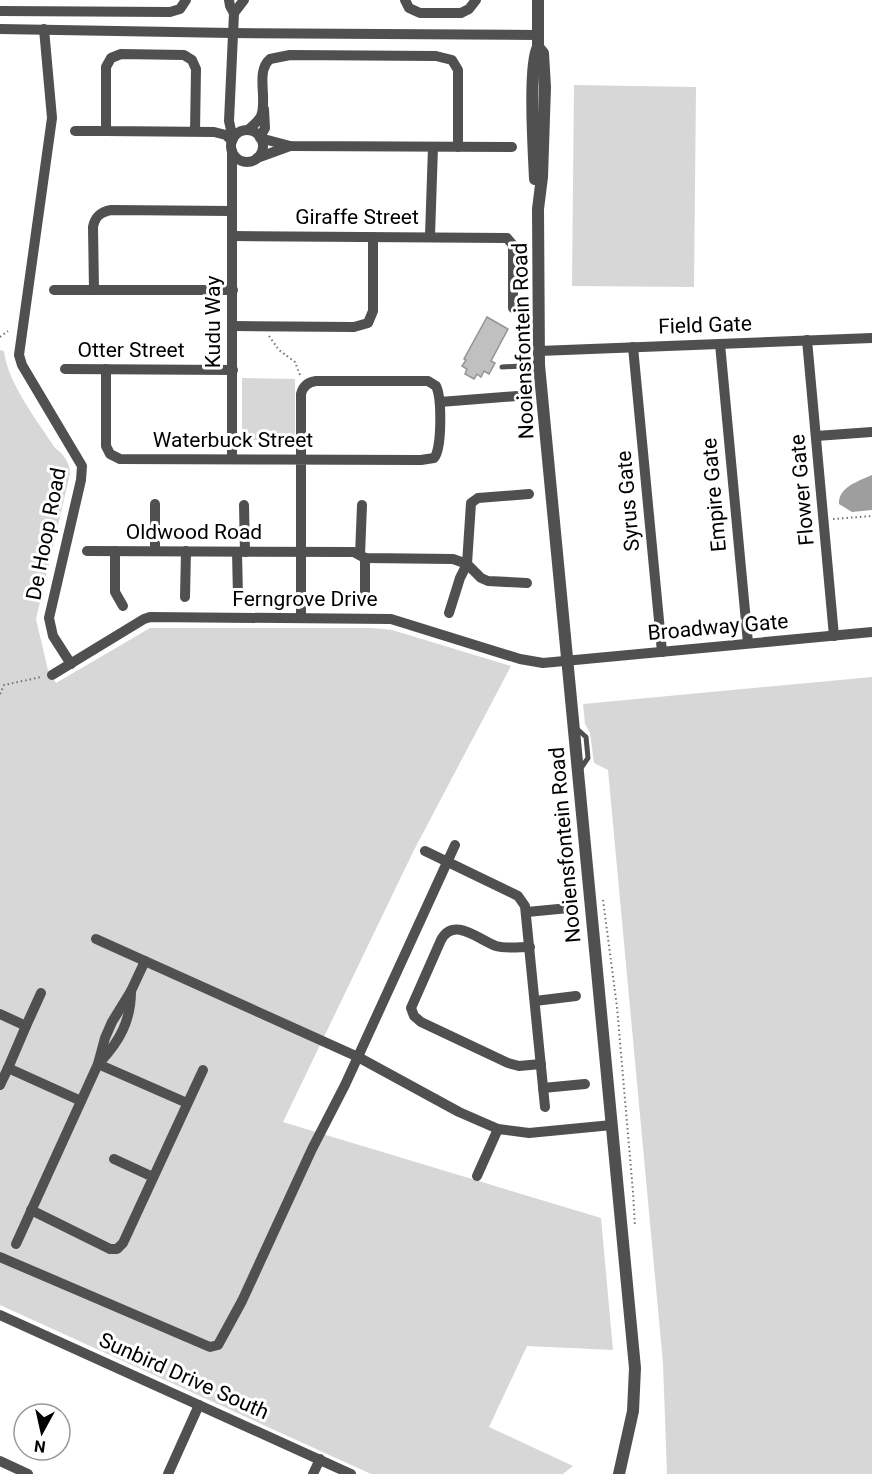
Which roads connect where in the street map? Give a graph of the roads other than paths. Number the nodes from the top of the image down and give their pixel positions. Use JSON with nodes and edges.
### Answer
{"nodes":[{"id":1,"x":186,"y":0,"type":"edge"},
{"id":2,"x":229,"y":0,"type":"edge"},
{"id":3,"x":244,"y":0,"type":"edge"},
{"id":4,"x":476,"y":0,"type":"edge"},
{"id":5,"x":538,"y":0,"type":"edge"},
{"id":6,"x":407,"y":4,"type":"edge"},
{"id":7,"x":0,"y":12,"type":"edge"},
{"id":8,"x":234,"y":13,"type":"junction"},
{"id":9,"x":0,"y":29,"type":"edge"},
{"id":10,"x":44,"y":29,"type":"junction"},
{"id":11,"x":232,"y":33,"type":"junction"},
{"id":12,"x":538,"y":41,"type":"junction"},
{"id":13,"x":263,"y":106,"type":"junction"},
{"id":14,"x":231,"y":108,"type":"junction"},
{"id":15,"x":229,"y":121,"type":"junction"},
{"id":16,"x":247,"y":130,"type":"junction"},
{"id":17,"x":75,"y":131,"type":"dead end"},
{"id":18,"x":106,"y":131,"type":"junction"},
{"id":19,"x":195,"y":132,"type":"junction"},
{"id":20,"x":217,"y":132,"type":"junction"},
{"id":21,"x":260,"y":138,"type":"junction"},
{"id":22,"x":232,"y":144,"type":"junction"},
{"id":23,"x":290,"y":146,"type":"junction"},
{"id":24,"x":433,"y":147,"type":"junction"},
{"id":25,"x":458,"y":147,"type":"junction"},
{"id":26,"x":512,"y":147,"type":"dead end"},
{"id":27,"x":250,"y":160,"type":"junction"},
{"id":28,"x":233,"y":186,"type":"junction"},
{"id":29,"x":232,"y":211,"type":"junction"},
{"id":30,"x":233,"y":236,"type":"junction"},
{"id":31,"x":373,"y":237,"type":"junction"},
{"id":32,"x":430,"y":237,"type":"junction"},
{"id":33,"x":54,"y":290,"type":"dead end"},
{"id":34,"x":94,"y":290,"type":"junction"},
{"id":35,"x":233,"y":290,"type":"junction"},
{"id":36,"x":513,"y":308,"type":"dead end"},
{"id":37,"x":233,"y":326,"type":"junction"},
{"id":38,"x":872,"y":338,"type":"edge"},
{"id":39,"x":807,"y":340,"type":"junction"},
{"id":40,"x":720,"y":344,"type":"junction"},
{"id":41,"x":633,"y":347,"type":"junction"},
{"id":42,"x":539,"y":351,"type":"junction"},
{"id":43,"x":539,"y":365,"type":"junction"},
{"id":44,"x":502,"y":368,"type":"dead end"},
{"id":45,"x":65,"y":369,"type":"dead end"},
{"id":46,"x":106,"y":369,"type":"junction"},
{"id":47,"x":232,"y":370,"type":"junction"},
{"id":48,"x":517,"y":396,"type":"dead end"},
{"id":49,"x":440,"y":402,"type":"junction"},
{"id":50,"x":872,"y":432,"type":"edge"},
{"id":51,"x":816,"y":436,"type":"junction"},
{"id":52,"x":232,"y":459,"type":"junction"},
{"id":53,"x":301,"y":460,"type":"junction"},
{"id":54,"x":529,"y":494,"type":"dead end"},
{"id":55,"x":155,"y":504,"type":"dead end"},
{"id":56,"x":244,"y":505,"type":"dead end"},
{"id":57,"x":362,"y":505,"type":"dead end"},
{"id":58,"x":87,"y":551,"type":"dead end"},
{"id":59,"x":115,"y":551,"type":"junction"},
{"id":60,"x":155,"y":551,"type":"junction"},
{"id":61,"x":186,"y":551,"type":"junction"},
{"id":62,"x":241,"y":552,"type":"junction"},
{"id":63,"x":301,"y":552,"type":"junction"},
{"id":64,"x":363,"y":557,"type":"junction"},
{"id":65,"x":467,"y":564,"type":"junction"},
{"id":66,"x":527,"y":583,"type":"dead end"},
{"id":67,"x":185,"y":597,"type":"dead end"},
{"id":68,"x":238,"y":597,"type":"dead end"},
{"id":69,"x":364,"y":600,"type":"dead end"},
{"id":70,"x":123,"y":606,"type":"dead end"},
{"id":71,"x":449,"y":613,"type":"dead end"},
{"id":72,"x":300,"y":618,"type":"junction"},
{"id":73,"x":872,"y":632,"type":"edge"},
{"id":74,"x":834,"y":636,"type":"junction"},
{"id":75,"x":748,"y":643,"type":"junction"},
{"id":76,"x":662,"y":652,"type":"junction"},
{"id":77,"x":567,"y":661,"type":"junction"},
{"id":78,"x":71,"y":664,"type":"junction"},
{"id":79,"x":52,"y":675,"type":"road end"},
{"id":80,"x":455,"y":845,"type":"dead end"},
{"id":81,"x":425,"y":851,"type":"dead end"},
{"id":82,"x":447,"y":861,"type":"junction"},
{"id":83,"x":568,"y":908,"type":"dead end"},
{"id":84,"x":527,"y":912,"type":"junction"},
{"id":85,"x":96,"y":939,"type":"dead end"},
{"id":86,"x":530,"y":947,"type":"junction"},
{"id":87,"x":145,"y":961,"type":"junction"},
{"id":88,"x":41,"y":993,"type":"dead end"},
{"id":89,"x":576,"y":996,"type":"dead end"},
{"id":90,"x":535,"y":1000,"type":"junction"},
{"id":91,"x":0,"y":1014,"type":"edge"},
{"id":92,"x":26,"y":1026,"type":"junction"},
{"id":93,"x":358,"y":1057,"type":"junction"},
{"id":94,"x":98,"y":1064,"type":"junction"},
{"id":95,"x":541,"y":1064,"type":"junction"},
{"id":96,"x":8,"y":1068,"type":"junction"},
{"id":97,"x":203,"y":1070,"type":"dead end"},
{"id":98,"x":0,"y":1084,"type":"edge"},
{"id":99,"x":585,"y":1084,"type":"dead end"},
{"id":100,"x":543,"y":1088,"type":"junction"},
{"id":101,"x":81,"y":1101,"type":"junction"},
{"id":102,"x":187,"y":1103,"type":"junction"},
{"id":103,"x":545,"y":1107,"type":"dead end"},
{"id":104,"x":612,"y":1125,"type":"junction"},
{"id":105,"x":498,"y":1129,"type":"junction"},
{"id":106,"x":114,"y":1159,"type":"dead end"},
{"id":107,"x":477,"y":1176,"type":"dead end"},
{"id":108,"x":153,"y":1177,"type":"junction"},
{"id":109,"x":31,"y":1210,"type":"junction"},
{"id":110,"x":16,"y":1244,"type":"dead end"},
{"id":111,"x":0,"y":1257,"type":"edge"},
{"id":112,"x":0,"y":1315,"type":"edge"},
{"id":113,"x":199,"y":1405,"type":"junction"},
{"id":114,"x":320,"y":1459,"type":"junction"},
{"id":115,"x":0,"y":1461,"type":"edge"},
{"id":116,"x":28,"y":1474,"type":"edge"},
{"id":117,"x":168,"y":1474,"type":"edge"},
{"id":118,"x":313,"y":1474,"type":"edge"},
{"id":119,"x":351,"y":1474,"type":"edge"},
{"id":120,"x":619,"y":1474,"type":"edge"}],
"edges":[{"from":1,"to":7,"type":"street"},
{"from":2,"to":8,"type":"street"},
{"from":3,"to":8,"type":"street"},
{"from":4,"to":6,"type":"street"},
{"from":5,"to":12,"type":"street","name":"Nooiensfontein Road"},
{"from":8,"to":11,"type":"street","name":"Kudu Way"},
{"from":9,"to":10,"type":"street"},
{"from":10,"to":11,"type":"street"},
{"from":10,"to":78,"type":"street","name":"De Hoop Road"},
{"from":11,"to":12,"type":"street"},
{"from":11,"to":14,"type":"street","name":"Kudu Way"},
{"from":12,"to":42,"type":"street","name":"Nooiensfontein Road"},
{"from":13,"to":16,"type":"street"},
{"from":13,"to":21,"type":"street"},
{"from":13,"to":25,"type":"street"},
{"from":14,"to":15,"type":"street","name":"Kudu Way"},
{"from":14,"to":16,"type":"street"},
{"from":15,"to":20,"type":"street"},
{"from":15,"to":22,"type":"street","name":"Kudu Way"},
{"from":16,"to":21,"type":"street"},
{"from":16,"to":22,"type":"street"},
{"from":17,"to":18,"type":"street"},
{"from":18,"to":19,"type":"street"},
{"from":18,"to":19,"type":"street"},
{"from":19,"to":20,"type":"street"},
{"from":20,"to":22,"type":"street"},
{"from":21,"to":23,"type":"street"},
{"from":21,"to":27,"type":"street"},
{"from":22,"to":27,"type":"street"},
{"from":22,"to":28,"type":"street","name":"Kudu Way"},
{"from":23,"to":24,"type":"street"},
{"from":23,"to":27,"type":"street"},
{"from":24,"to":25,"type":"street"},
{"from":24,"to":32,"type":"street"},
{"from":25,"to":26,"type":"street"},
{"from":27,"to":28,"type":"street","name":"Kudu Way"},
{"from":28,"to":29,"type":"street","name":"Kudu Way"},
{"from":29,"to":30,"type":"street","name":"Kudu Way"},
{"from":29,"to":34,"type":"street"},
{"from":30,"to":31,"type":"street","name":"Giraffe Street"},
{"from":30,"to":35,"type":"street","name":"Kudu Way"},
{"from":31,"to":32,"type":"street","name":"Giraffe Street"},
{"from":31,"to":37,"type":"street"},
{"from":32,"to":36,"type":"street","name":"Giraffe Street"},
{"from":33,"to":34,"type":"street"},
{"from":34,"to":35,"type":"street"},
{"from":35,"to":37,"type":"street","name":"Kudu Way"},
{"from":37,"to":47,"type":"street","name":"Kudu Way"},
{"from":38,"to":39,"type":"street","name":"Field Gate"},
{"from":39,"to":40,"type":"street","name":"Field Gate"},
{"from":39,"to":51,"type":"street","name":"Flower Gate"},
{"from":40,"to":41,"type":"street","name":"Field Gate"},
{"from":40,"to":75,"type":"street","name":"Empire Gate"},
{"from":41,"to":42,"type":"street","name":"Field Gate"},
{"from":41,"to":76,"type":"street","name":"Syrus Gate"},
{"from":42,"to":43,"type":"street","name":"Nooiensfontein Road"},
{"from":43,"to":44,"type":"lane"},
{"from":43,"to":77,"type":"street","name":"Nooiensfontein Road"},
{"from":45,"to":46,"type":"street","name":"Otter Street"},
{"from":46,"to":47,"type":"street","name":"Otter Street"},
{"from":46,"to":52,"type":"street","name":"Waterbuck Street"},
{"from":47,"to":52,"type":"street","name":"Kudu Way"},
{"from":48,"to":49,"type":"street"},
{"from":49,"to":53,"type":"street","name":"Waterbuck Street"},
{"from":49,"to":53,"type":"street"},
{"from":50,"to":51,"type":"street"},
{"from":51,"to":74,"type":"street","name":"Flower Gate"},
{"from":52,"to":53,"type":"street","name":"Waterbuck Street"},
{"from":53,"to":63,"type":"street"},
{"from":54,"to":65,"type":"street"},
{"from":55,"to":60,"type":"street"},
{"from":56,"to":62,"type":"street"},
{"from":57,"to":64,"type":"street"},
{"from":58,"to":59,"type":"street","name":"Oldwood Road"},
{"from":59,"to":60,"type":"street","name":"Oldwood Road"},
{"from":59,"to":70,"type":"street"},
{"from":60,"to":61,"type":"street","name":"Oldwood Road"},
{"from":61,"to":62,"type":"street","name":"Oldwood Road"},
{"from":61,"to":67,"type":"street"},
{"from":62,"to":63,"type":"street","name":"Oldwood Road"},
{"from":62,"to":68,"type":"street"},
{"from":63,"to":64,"type":"street","name":"Oldwood Road"},
{"from":63,"to":72,"type":"street"},
{"from":64,"to":65,"type":"street","name":"Oldwood Road"},
{"from":64,"to":69,"type":"street"},
{"from":65,"to":66,"type":"street"},
{"from":65,"to":71,"type":"street"},
{"from":72,"to":77,"type":"street","name":"Ferngrove Drive"},
{"from":72,"to":78,"type":"street","name":"Ferngrove Drive"},
{"from":73,"to":74,"type":"street","name":"Broadway Gate"},
{"from":74,"to":75,"type":"street","name":"Broadway Gate"},
{"from":75,"to":76,"type":"street","name":"Broadway Gate"},
{"from":76,"to":77,"type":"street","name":"Broadway Gate"},
{"from":77,"to":104,"type":"street","name":"Nooiensfontein Road"},
{"from":78,"to":79,"type":"street","name":"Ferngrove Drive"},
{"from":80,"to":82,"type":"street"},
{"from":81,"to":82,"type":"street"},
{"from":82,"to":84,"type":"street"},
{"from":82,"to":93,"type":"street"},
{"from":83,"to":84,"type":"street"},
{"from":84,"to":86,"type":"street"},
{"from":85,"to":87,"type":"street"},
{"from":86,"to":90,"type":"street"},
{"from":86,"to":95,"type":"street"},
{"from":87,"to":93,"type":"street"},
{"from":87,"to":94,"type":"street"},
{"from":88,"to":92,"type":"street"},
{"from":89,"to":90,"type":"street"},
{"from":90,"to":95,"type":"street"},
{"from":91,"to":92,"type":"street"},
{"from":92,"to":96,"type":"street"},
{"from":93,"to":105,"type":"street"},
{"from":93,"to":111,"type":"street"},
{"from":94,"to":101,"type":"street"},
{"from":94,"to":102,"type":"street"},
{"from":95,"to":100,"type":"street"},
{"from":96,"to":98,"type":"street"},
{"from":96,"to":101,"type":"street"},
{"from":97,"to":102,"type":"street"},
{"from":99,"to":100,"type":"street"},
{"from":100,"to":103,"type":"street"},
{"from":101,"to":109,"type":"street"},
{"from":102,"to":108,"type":"street"},
{"from":104,"to":105,"type":"street"},
{"from":104,"to":120,"type":"street","name":"Nooiensfontein Road"},
{"from":105,"to":107,"type":"street"},
{"from":106,"to":108,"type":"street"},
{"from":108,"to":109,"type":"street"},
{"from":109,"to":110,"type":"street"},
{"from":112,"to":113,"type":"street","name":"Sunbird Drive South"},
{"from":113,"to":114,"type":"street","name":"Sunbird Drive South"},
{"from":113,"to":117,"type":"street"},
{"from":114,"to":118,"type":"street"},
{"from":114,"to":119,"type":"street","name":"Sunbird Drive South"},
{"from":115,"to":116,"type":"street"}]}
